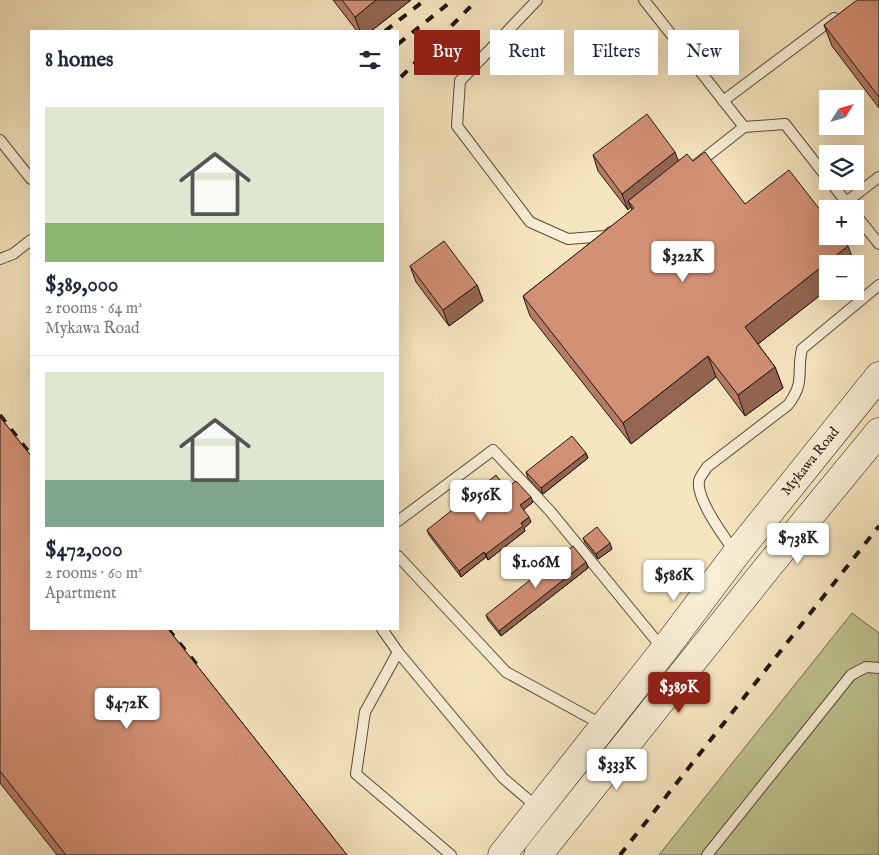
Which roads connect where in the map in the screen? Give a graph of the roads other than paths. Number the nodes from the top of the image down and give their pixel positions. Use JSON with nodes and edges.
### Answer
{"nodes":[{"id":1,"x":538,"y":0,"type":"edge"},
{"id":2,"x":644,"y":0,"type":"edge"},
{"id":3,"x":843,"y":12,"type":"edge"},
{"id":4,"x":723,"y":101,"type":"junction"},
{"id":5,"x":744,"y":127,"type":"junction"},
{"id":6,"x":0,"y":140,"type":"edge"},
{"id":7,"x":819,"y":168,"type":"edge"},
{"id":8,"x":690,"y":169,"type":"edge"},
{"id":9,"x":879,"y":177,"type":"edge"},
{"id":10,"x":30,"y":178,"type":"edge"},
{"id":11,"x":836,"y":190,"type":"edge"},
{"id":12,"x":844,"y":200,"type":"edge"},
{"id":13,"x":854,"y":200,"type":"edge"},
{"id":14,"x":621,"y":224,"type":"edge"},
{"id":15,"x":864,"y":225,"type":"edge"},
{"id":16,"x":30,"y":241,"type":"edge"},
{"id":17,"x":879,"y":244,"type":"edge"},
{"id":18,"x":0,"y":259,"type":"edge"},
{"id":19,"x":879,"y":285,"type":"edge"},
{"id":20,"x":879,"y":376,"type":"edge"},
{"id":21,"x":879,"y":432,"type":"edge"},
{"id":22,"x":399,"y":520,"type":"edge"},
{"id":23,"x":729,"y":545,"type":"junction"},
{"id":24,"x":399,"y":557,"type":"edge"},
{"id":25,"x":383,"y":630,"type":"edge"},
{"id":26,"x":664,"y":650,"type":"junction"},
{"id":27,"x":398,"y":652,"type":"junction"},
{"id":28,"x":879,"y":668,"type":"edge"},
{"id":29,"x":603,"y":726,"type":"junction"},
{"id":30,"x":539,"y":809,"type":"junction"},
{"id":31,"x":560,"y":827,"type":"junction"},
{"id":32,"x":451,"y":855,"type":"edge"},
{"id":33,"x":502,"y":855,"type":"edge"},
{"id":34,"x":538,"y":855,"type":"edge"},
{"id":35,"x":708,"y":855,"type":"edge"}],
"edges":[{"from":1,"to":14,"type":"lane"},
{"from":2,"to":4,"type":"lane"},
{"from":3,"to":4,"type":"lane"},
{"from":4,"to":5,"type":"lane"},
{"from":5,"to":7,"type":"lane"},
{"from":5,"to":8,"type":"lane"},
{"from":6,"to":10,"type":"lane"},
{"from":9,"to":13,"type":"lane"},
{"from":11,"to":12,"type":"lane"},
{"from":15,"to":17,"type":"lane"},
{"from":16,"to":18,"type":"lane"},
{"from":19,"to":23,"type":"lane"},
{"from":20,"to":23,"type":"main road","name":"Mykawa Road"},
{"from":21,"to":31,"type":"main road"},
{"from":22,"to":26,"type":"lane"},
{"from":23,"to":26,"type":"main road","name":"Mykawa Road"},
{"from":24,"to":29,"type":"lane"},
{"from":25,"to":27,"type":"lane"},
{"from":26,"to":29,"type":"main road","name":"Mykawa Road"},
{"from":27,"to":30,"type":"lane"},
{"from":27,"to":32,"type":"lane"},
{"from":28,"to":35,"type":"lane"},
{"from":29,"to":30,"type":"main road","name":"Mykawa Road"},
{"from":30,"to":31,"type":"main road"},
{"from":30,"to":33,"type":"main road","name":"Mykawa Road"},
{"from":31,"to":34,"type":"main road"}]}
